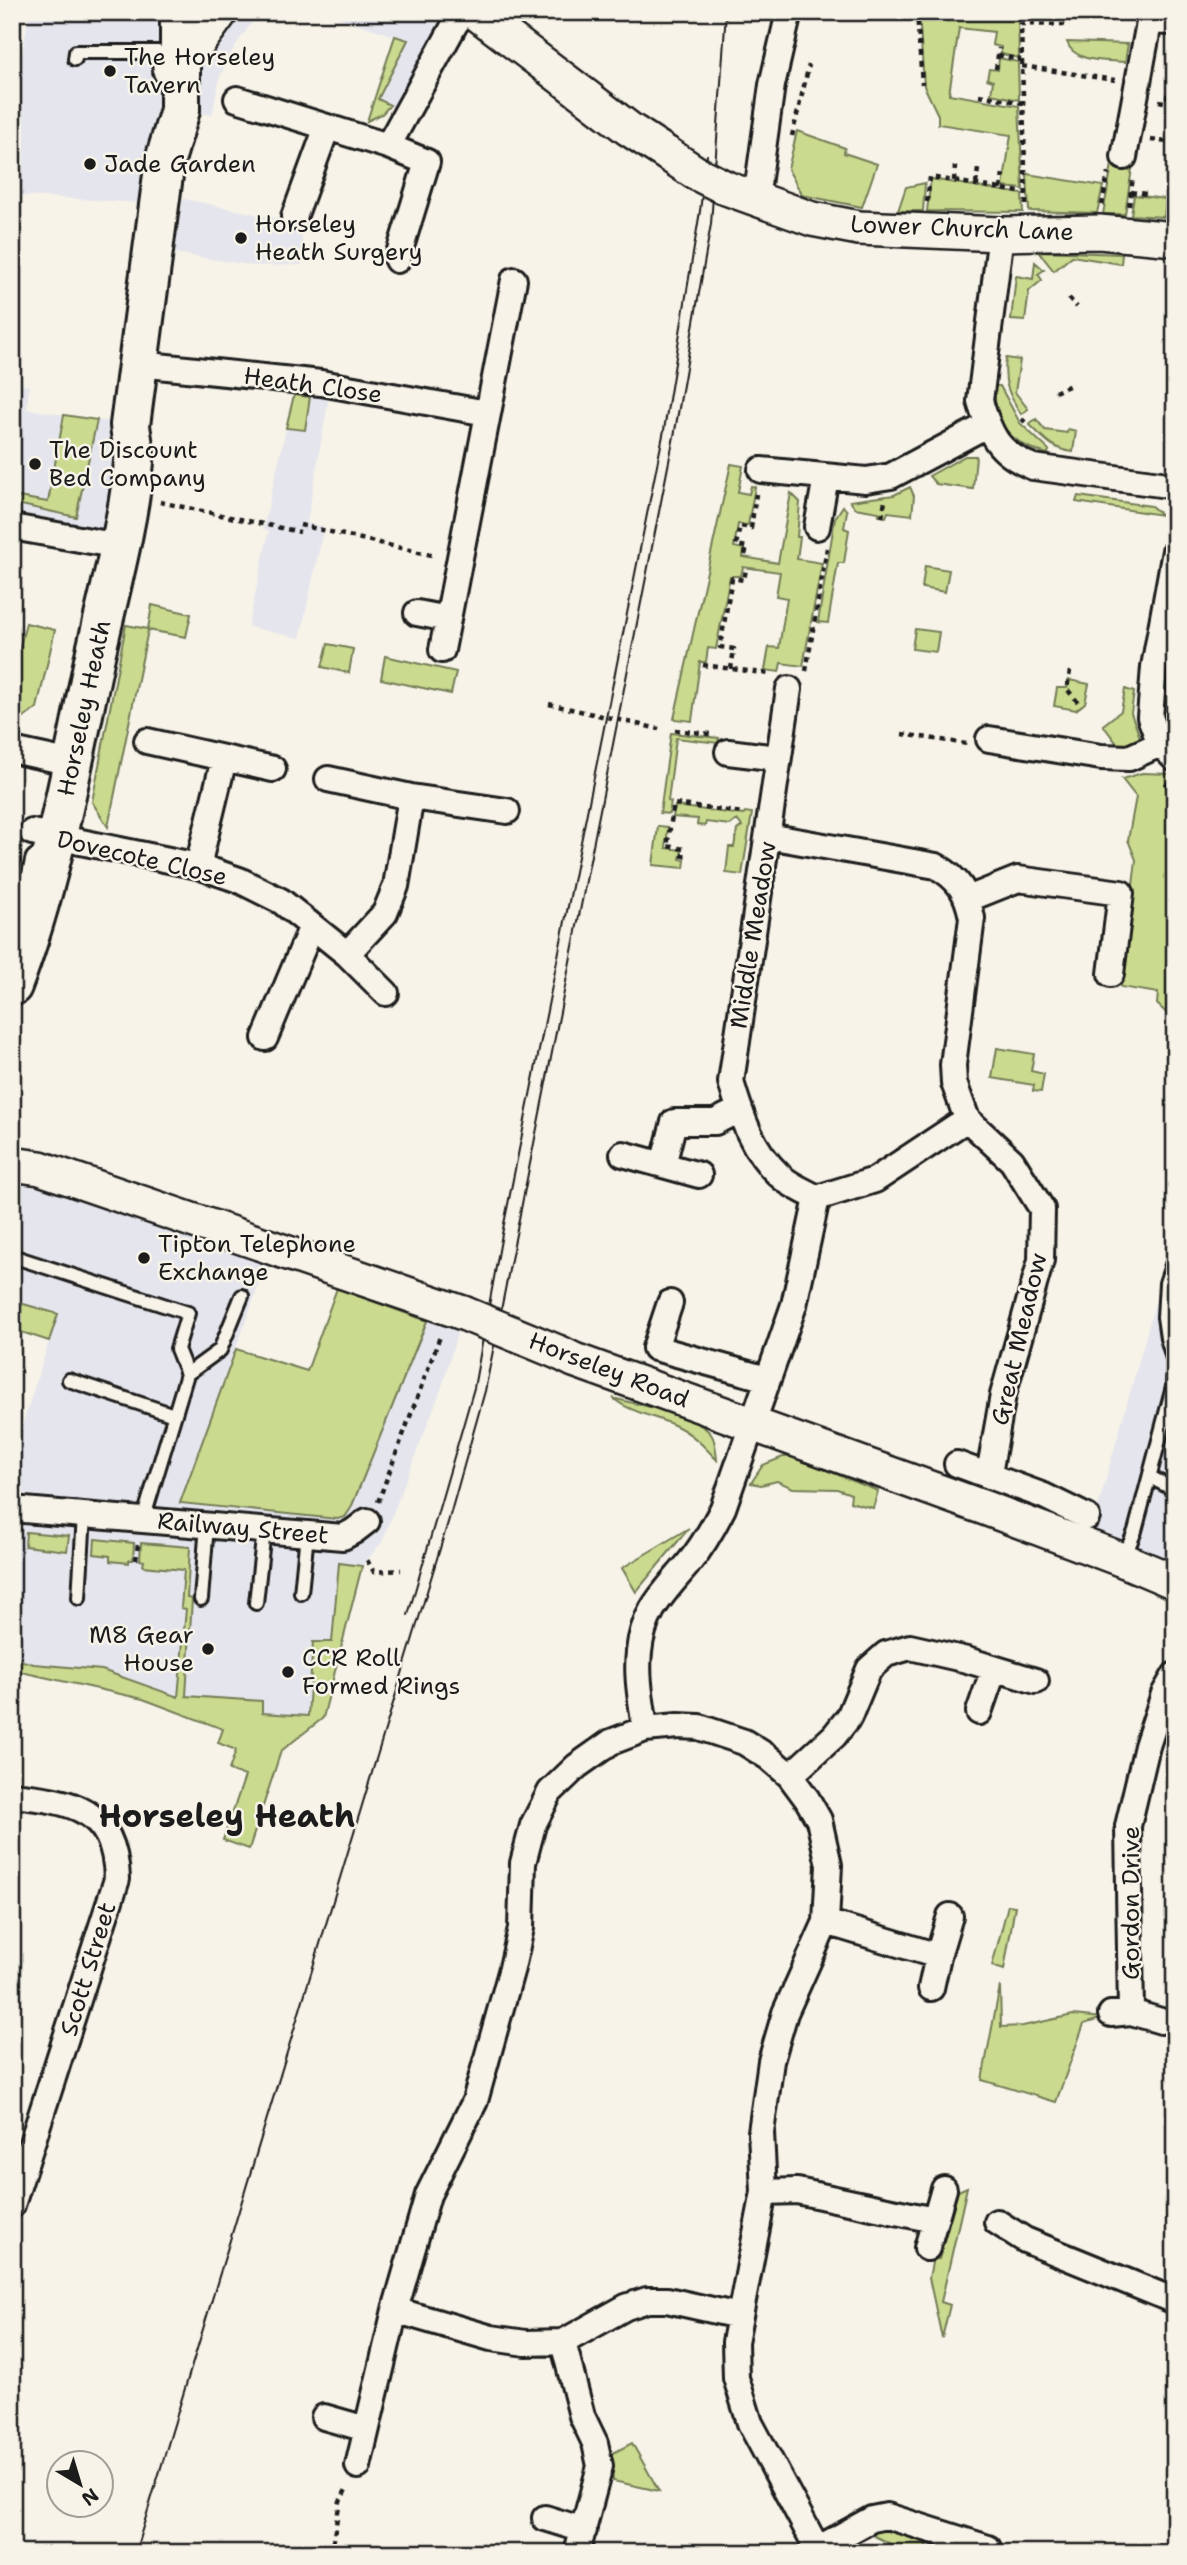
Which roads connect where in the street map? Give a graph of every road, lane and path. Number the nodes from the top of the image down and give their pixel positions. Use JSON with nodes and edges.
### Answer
{"nodes":[{"id":1,"x":157,"y":12,"type":"edge"},
{"id":2,"x":180,"y":12,"type":"edge"},
{"id":3,"x":221,"y":12,"type":"edge"},
{"id":4,"x":464,"y":12,"type":"edge"},
{"id":5,"x":475,"y":12,"type":"edge"},
{"id":6,"x":789,"y":12,"type":"edge"},
{"id":7,"x":917,"y":12,"type":"edge"},
{"id":8,"x":1063,"y":12,"type":"edge"},
{"id":9,"x":1150,"y":16,"type":"edge"},
{"id":10,"x":1175,"y":22,"type":"edge"},
{"id":11,"x":999,"y":48,"type":"dead end"},
{"id":12,"x":169,"y":51,"type":"junction"},
{"id":13,"x":998,"y":55,"type":"junction"},
{"id":14,"x":75,"y":59,"type":"dead end"},
{"id":15,"x":1022,"y":63,"type":"junction"},
{"id":16,"x":809,"y":65,"type":"dead end"},
{"id":17,"x":996,"y":69,"type":"dead end"},
{"id":18,"x":1126,"y":82,"type":"dead end"},
{"id":19,"x":922,"y":84,"type":"dead end"},
{"id":20,"x":979,"y":95,"type":"dead end"},
{"id":21,"x":1166,"y":96,"type":"dead end"},
{"id":22,"x":1175,"y":97,"type":"edge"},
{"id":23,"x":237,"y":99,"type":"dead end"},
{"id":24,"x":1022,"y":103,"type":"junction"},
{"id":25,"x":327,"y":127,"type":"junction"},
{"id":26,"x":1175,"y":138,"type":"edge"},
{"id":27,"x":792,"y":139,"type":"dead end"},
{"id":28,"x":1175,"y":143,"type":"edge"},
{"id":29,"x":388,"y":146,"type":"junction"},
{"id":30,"x":1117,"y":162,"type":"joint"},
{"id":31,"x":955,"y":166,"type":"dead end"},
{"id":32,"x":978,"y":169,"type":"dead end"},
{"id":33,"x":1003,"y":173,"type":"dead end"},
{"id":34,"x":1175,"y":177,"type":"edge"},
{"id":35,"x":954,"y":181,"type":"junction"},
{"id":36,"x":976,"y":184,"type":"junction"},
{"id":37,"x":1001,"y":188,"type":"junction"},
{"id":38,"x":1025,"y":192,"type":"junction"},
{"id":39,"x":1131,"y":192,"type":"dead end"},
{"id":40,"x":741,"y":193,"type":"junction"},
{"id":41,"x":1147,"y":194,"type":"dead end"},
{"id":42,"x":926,"y":211,"type":"dead end"},
{"id":43,"x":1026,"y":212,"type":"dead end"},
{"id":44,"x":1101,"y":214,"type":"dead end"},
{"id":45,"x":294,"y":217,"type":"dead end"},
{"id":46,"x":1172,"y":228,"type":"edge"},
{"id":47,"x":1001,"y":234,"type":"junction"},
{"id":48,"x":397,"y":260,"type":"dead end"},
{"id":49,"x":514,"y":280,"type":"dead end"},
{"id":50,"x":1069,"y":298,"type":"dead end"},
{"id":51,"x":1077,"y":307,"type":"dead end"},
{"id":52,"x":139,"y":364,"type":"junction"},
{"id":53,"x":1073,"y":384,"type":"dead end"},
{"id":54,"x":1055,"y":392,"type":"dead end"},
{"id":55,"x":487,"y":413,"type":"junction"},
{"id":56,"x":130,"y":425,"type":"junction"},
{"id":57,"x":987,"y":425,"type":"junction"},
{"id":58,"x":761,"y":470,"type":"joint"},
{"id":59,"x":826,"y":477,"type":"junction"},
{"id":60,"x":1175,"y":486,"type":"edge"},
{"id":61,"x":144,"y":496,"type":"junction"},
{"id":62,"x":300,"y":525,"type":"dead end"},
{"id":63,"x":12,"y":527,"type":"edge"},
{"id":64,"x":300,"y":532,"type":"dead end"},
{"id":65,"x":823,"y":532,"type":"joint"},
{"id":66,"x":107,"y":544,"type":"junction"},
{"id":67,"x":745,"y":555,"type":"dead end"},
{"id":68,"x":1174,"y":558,"type":"edge"},
{"id":69,"x":458,"y":561,"type":"junction"},
{"id":70,"x":746,"y":569,"type":"dead end"},
{"id":71,"x":416,"y":613,"type":"dead end"},
{"id":72,"x":448,"y":619,"type":"junction"},
{"id":73,"x":442,"y":650,"type":"dead end"},
{"id":74,"x":703,"y":665,"type":"dead end"},
{"id":75,"x":731,"y":669,"type":"junction"},
{"id":76,"x":1070,"y":671,"type":"dead end"},
{"id":77,"x":788,"y":682,"type":"junction"},
{"id":78,"x":549,"y":704,"type":"dead end"},
{"id":79,"x":1082,"y":706,"type":"dead end"},
{"id":80,"x":659,"y":729,"type":"dead end"},
{"id":81,"x":675,"y":730,"type":"dead end"},
{"id":82,"x":902,"y":734,"type":"dead end"},
{"id":83,"x":989,"y":739,"type":"joint"},
{"id":84,"x":147,"y":741,"type":"dead end"},
{"id":85,"x":720,"y":743,"type":"joint"},
{"id":86,"x":1167,"y":751,"type":"edge"},
{"id":87,"x":48,"y":758,"type":"edge"},
{"id":88,"x":778,"y":758,"type":"junction"},
{"id":89,"x":224,"y":759,"type":"junction"},
{"id":90,"x":273,"y":769,"type":"dead end"},
{"id":91,"x":328,"y":779,"type":"dead end"},
{"id":92,"x":411,"y":797,"type":"junction"},
{"id":93,"x":507,"y":811,"type":"dead end"},
{"id":94,"x":743,"y":813,"type":"dead end"},
{"id":95,"x":44,"y":835,"type":"junction"},
{"id":96,"x":768,"y":836,"type":"junction"},
{"id":97,"x":683,"y":858,"type":"dead end"},
{"id":98,"x":198,"y":866,"type":"junction"},
{"id":99,"x":968,"y":899,"type":"junction"},
{"id":100,"x":14,"y":900,"type":"edge"},
{"id":101,"x":312,"y":926,"type":"junction"},
{"id":102,"x":347,"y":954,"type":"junction"},
{"id":103,"x":1111,"y":974,"type":"dead end"},
{"id":104,"x":12,"y":986,"type":"edge"},
{"id":105,"x":386,"y":993,"type":"dead end"},
{"id":106,"x":265,"y":1038,"type":"dead end"},
{"id":107,"x":739,"y":1110,"type":"junction"},
{"id":108,"x":967,"y":1119,"type":"junction"},
{"id":109,"x":12,"y":1144,"type":"edge"},
{"id":110,"x":622,"y":1154,"type":"dead end"},
{"id":111,"x":663,"y":1165,"type":"junction"},
{"id":112,"x":26,"y":1166,"type":"edge"},
{"id":113,"x":699,"y":1175,"type":"dead end"},
{"id":114,"x":817,"y":1198,"type":"junction"},
{"id":115,"x":12,"y":1256,"type":"edge"},
{"id":116,"x":1175,"y":1256,"type":"edge"},
{"id":117,"x":242,"y":1296,"type":"dead end"},
{"id":118,"x":670,"y":1303,"type":"dead end"},
{"id":119,"x":457,"y":1311,"type":"junction"},
{"id":120,"x":187,"y":1374,"type":"junction"},
{"id":121,"x":767,"y":1379,"type":"junction"},
{"id":122,"x":69,"y":1380,"type":"dead end"},
{"id":123,"x":174,"y":1415,"type":"junction"},
{"id":124,"x":1170,"y":1415,"type":"edge"},
{"id":125,"x":752,"y":1424,"type":"junction"},
{"id":126,"x":957,"y":1464,"type":"dead end"},
{"id":127,"x":989,"y":1474,"type":"junction"},
{"id":128,"x":1150,"y":1477,"type":"junction"},
{"id":129,"x":1175,"y":1490,"type":"edge"},
{"id":130,"x":12,"y":1509,"type":"edge"},
{"id":131,"x":84,"y":1515,"type":"junction"},
{"id":132,"x":1087,"y":1517,"type":"dead end"},
{"id":133,"x":143,"y":1520,"type":"junction"},
{"id":134,"x":367,"y":1521,"type":"joint"},
{"id":135,"x":207,"y":1525,"type":"junction"},
{"id":136,"x":264,"y":1530,"type":"junction"},
{"id":137,"x":307,"y":1534,"type":"junction"},
{"id":138,"x":367,"y":1560,"type":"dead end"},
{"id":139,"x":1123,"y":1560,"type":"junction"},
{"id":140,"x":401,"y":1570,"type":"dead end"},
{"id":141,"x":1175,"y":1583,"type":"edge"},
{"id":142,"x":301,"y":1593,"type":"dead end"},
{"id":143,"x":79,"y":1598,"type":"dead end"},
{"id":144,"x":201,"y":1599,"type":"dead end"},
{"id":145,"x":256,"y":1602,"type":"dead end"},
{"id":146,"x":994,"y":1669,"type":"junction"},
{"id":147,"x":1175,"y":1675,"type":"edge"},
{"id":148,"x":1036,"y":1681,"type":"dead end"},
{"id":149,"x":979,"y":1712,"type":"dead end"},
{"id":150,"x":645,"y":1729,"type":"junction"},
{"id":151,"x":790,"y":1776,"type":"junction"},
{"id":152,"x":12,"y":1795,"type":"edge"},
{"id":153,"x":950,"y":1916,"type":"dead end"},
{"id":154,"x":826,"y":1922,"type":"junction"},
{"id":155,"x":938,"y":1955,"type":"junction"},
{"id":156,"x":931,"y":1988,"type":"dead end"},
{"id":157,"x":1161,"y":2021,"type":"dead end"},
{"id":158,"x":943,"y":2189,"type":"dead end"},
{"id":159,"x":764,"y":2192,"type":"junction"},
{"id":160,"x":12,"y":2205,"type":"edge"},
{"id":161,"x":934,"y":2220,"type":"junction"},
{"id":162,"x":997,"y":2222,"type":"dead end"},
{"id":163,"x":927,"y":2248,"type":"dead end"},
{"id":164,"x":1175,"y":2301,"type":"edge"},
{"id":165,"x":395,"y":2310,"type":"junction"},
{"id":166,"x":739,"y":2316,"type":"junction"},
{"id":167,"x":563,"y":2343,"type":"junction"},
{"id":168,"x":324,"y":2417,"type":"dead end"},
{"id":169,"x":366,"y":2428,"type":"junction"},
{"id":170,"x":358,"y":2466,"type":"joint"},
{"id":171,"x":545,"y":2518,"type":"dead end"},
{"id":172,"x":580,"y":2541,"type":"edge"},
{"id":173,"x":946,"y":2545,"type":"edge"},
{"id":174,"x":988,"y":2548,"type":"dead end"},
{"id":175,"x":813,"y":2550,"type":"edge"},
{"id":176,"x":331,"y":2553,"type":"edge"}],
"edges":[{"from":1,"to":12,"type":"highway","name":"Horseley Heath"},
{"from":2,"to":12,"type":"highway","name":"Horseley Heath"},
{"from":3,"to":12,"type":"street"},
{"from":4,"to":29,"type":"street"},
{"from":5,"to":40,"type":"street","name":"Lower Church Lane","bridge":true},
{"from":6,"to":40,"type":"street"},
{"from":7,"to":19,"type":"path"},
{"from":8,"to":15,"type":"path"},
{"from":9,"to":10,"type":"street"},
{"from":9,"to":30,"type":"street"},
{"from":11,"to":13,"type":"path"},
{"from":12,"to":14,"type":"lane"},
{"from":12,"to":52,"type":"highway","name":"Horseley Heath"},
{"from":13,"to":15,"type":"path"},
{"from":13,"to":17,"type":"path"},
{"from":15,"to":18,"type":"path"},
{"from":15,"to":24,"type":"path"},
{"from":16,"to":27,"type":"path"},
{"from":20,"to":24,"type":"path"},
{"from":21,"to":22,"type":"path"},
{"from":23,"to":25,"type":"street"},
{"from":24,"to":38,"type":"path"},
{"from":25,"to":29,"type":"street"},
{"from":25,"to":45,"type":"street"},
{"from":26,"to":28,"type":"path"},
{"from":29,"to":48,"type":"street"},
{"from":30,"to":44,"type":"path"},
{"from":31,"to":35,"type":"path"},
{"from":32,"to":36,"type":"path"},
{"from":33,"to":37,"type":"path"},
{"from":34,"to":46,"type":"path"},
{"from":35,"to":36,"type":"path","name":"Lower Church Lane"},
{"from":35,"to":42,"type":"path","name":"Lower Church Lane"},
{"from":36,"to":37,"type":"path","name":"Lower Church Lane"},
{"from":37,"to":38,"type":"path","name":"Lower Church Lane"},
{"from":38,"to":43,"type":"path"},
{"from":39,"to":41,"type":"path"},
{"from":40,"to":47,"type":"street","name":"Lower Church Lane"},
{"from":46,"to":47,"type":"street","name":"Lower Church Lane"},
{"from":47,"to":57,"type":"street"},
{"from":49,"to":55,"type":"street"},
{"from":50,"to":51,"type":"path"},
{"from":52,"to":55,"type":"street","name":"Heath Close"},
{"from":52,"to":56,"type":"highway","name":"Horseley Heath"},
{"from":53,"to":54,"type":"path"},
{"from":55,"to":69,"type":"street"},
{"from":56,"to":61,"type":"highway","name":"Horseley Heath"},
{"from":56,"to":66,"type":"highway","name":"Horseley Heath"},
{"from":57,"to":59,"type":"street"},
{"from":57,"to":60,"type":"street"},
{"from":58,"to":59,"type":"street"},
{"from":58,"to":67,"type":"path"},
{"from":59,"to":65,"type":"street"},
{"from":61,"to":64,"type":"path"},
{"from":61,"to":66,"type":"highway","name":"Horseley Heath"},
{"from":62,"to":69,"type":"path"},
{"from":63,"to":66,"type":"street"},
{"from":65,"to":77,"type":"path"},
{"from":66,"to":87,"type":"highway","name":"Horseley Heath"},
{"from":66,"to":87,"type":"highway","name":"Horseley Heath"},
{"from":68,"to":86,"type":"street"},
{"from":69,"to":72,"type":"street"},
{"from":70,"to":75,"type":"path"},
{"from":71,"to":72,"type":"street"},
{"from":72,"to":73,"type":"street"},
{"from":74,"to":75,"type":"path"},
{"from":75,"to":77,"type":"path"},
{"from":76,"to":79,"type":"path"},
{"from":77,"to":88,"type":"street","name":"Middle Meadow"},
{"from":78,"to":80,"type":"path","bridge":true},
{"from":81,"to":85,"type":"path"},
{"from":82,"to":83,"type":"path"},
{"from":83,"to":86,"type":"street"},
{"from":84,"to":89,"type":"street"},
{"from":85,"to":88,"type":"street"},
{"from":87,"to":95,"type":"highway","name":"Horseley Heath"},
{"from":88,"to":96,"type":"street","name":"Middle Meadow"},
{"from":89,"to":90,"type":"street"},
{"from":89,"to":98,"type":"street"},
{"from":91,"to":92,"type":"street"},
{"from":92,"to":93,"type":"street"},
{"from":92,"to":102,"type":"street"},
{"from":94,"to":97,"type":"path"},
{"from":95,"to":98,"type":"street","name":"Dovecote Close"},
{"from":95,"to":100,"type":"highway","name":"Horseley Heath"},
{"from":95,"to":104,"type":"highway","name":"Horseley Heath"},
{"from":96,"to":99,"type":"street"},
{"from":96,"to":107,"type":"street","name":"Middle Meadow"},
{"from":98,"to":101,"type":"street","name":"Dovecote Close"},
{"from":99,"to":103,"type":"street"},
{"from":99,"to":108,"type":"street","name":"Great Meadow"},
{"from":101,"to":102,"type":"street","name":"Dovecote Close"},
{"from":101,"to":106,"type":"street"},
{"from":102,"to":105,"type":"street","name":"Dovecote Close"},
{"from":107,"to":111,"type":"street"},
{"from":107,"to":114,"type":"street","name":"Middle Meadow"},
{"from":108,"to":114,"type":"street"},
{"from":108,"to":127,"type":"street","name":"Great Meadow"},
{"from":109,"to":112,"type":"street","name":"Horseley Road"},
{"from":110,"to":111,"type":"street"},
{"from":111,"to":113,"type":"street"},
{"from":112,"to":119,"type":"street","name":"Horseley Road"},
{"from":114,"to":121,"type":"street"},
{"from":115,"to":120,"type":"lane"},
{"from":116,"to":124,"type":"lane"},
{"from":117,"to":120,"type":"lane"},
{"from":118,"to":121,"type":"street","name":"Horseley Road"},
{"from":119,"to":125,"type":"street","name":"Horseley Road","bridge":true},
{"from":119,"to":134,"type":"path"},
{"from":120,"to":123,"type":"lane"},
{"from":121,"to":125,"type":"street"},
{"from":122,"to":123,"type":"lane"},
{"from":123,"to":133,"type":"lane"},
{"from":124,"to":128,"type":"lane"},
{"from":125,"to":139,"type":"street","name":"Horseley Road"},
{"from":125,"to":150,"type":"street"},
{"from":126,"to":127,"type":"street"},
{"from":127,"to":132,"type":"street"},
{"from":128,"to":129,"type":"lane"},
{"from":128,"to":139,"type":"lane"},
{"from":130,"to":131,"type":"street","name":"Railway Street"},
{"from":131,"to":133,"type":"street","name":"Railway Street"},
{"from":131,"to":143,"type":"lane"},
{"from":133,"to":135,"type":"street","name":"Railway Street"},
{"from":134,"to":137,"type":"street","name":"Railway Street"},
{"from":135,"to":136,"type":"street","name":"Railway Street"},
{"from":135,"to":144,"type":"lane"},
{"from":136,"to":137,"type":"street","name":"Railway Street"},
{"from":136,"to":145,"type":"lane"},
{"from":137,"to":142,"type":"lane"},
{"from":138,"to":140,"type":"path"},
{"from":139,"to":141,"type":"street","name":"Horseley Road"},
{"from":146,"to":148,"type":"street"},
{"from":146,"to":149,"type":"street"},
{"from":146,"to":151,"type":"street"},
{"from":147,"to":157,"type":"street","name":"Gordon Drive"},
{"from":150,"to":151,"type":"street"},
{"from":150,"to":165,"type":"street"},
{"from":151,"to":154,"type":"street"},
{"from":152,"to":160,"type":"street","name":"Scott Street"},
{"from":153,"to":155,"type":"street"},
{"from":154,"to":155,"type":"street"},
{"from":154,"to":159,"type":"street"},
{"from":155,"to":156,"type":"street"},
{"from":158,"to":161,"type":"street"},
{"from":159,"to":161,"type":"street"},
{"from":159,"to":166,"type":"street"},
{"from":161,"to":163,"type":"street"},
{"from":162,"to":164,"type":"street"},
{"from":165,"to":167,"type":"street"},
{"from":165,"to":169,"type":"street"},
{"from":166,"to":167,"type":"street"},
{"from":166,"to":175,"type":"street"},
{"from":167,"to":172,"type":"street"},
{"from":168,"to":169,"type":"street"},
{"from":169,"to":170,"type":"street"},
{"from":170,"to":176,"type":"path"},
{"from":171,"to":172,"type":"street"},
{"from":173,"to":174,"type":"street"},
{"from":173,"to":175,"type":"street"}]}
